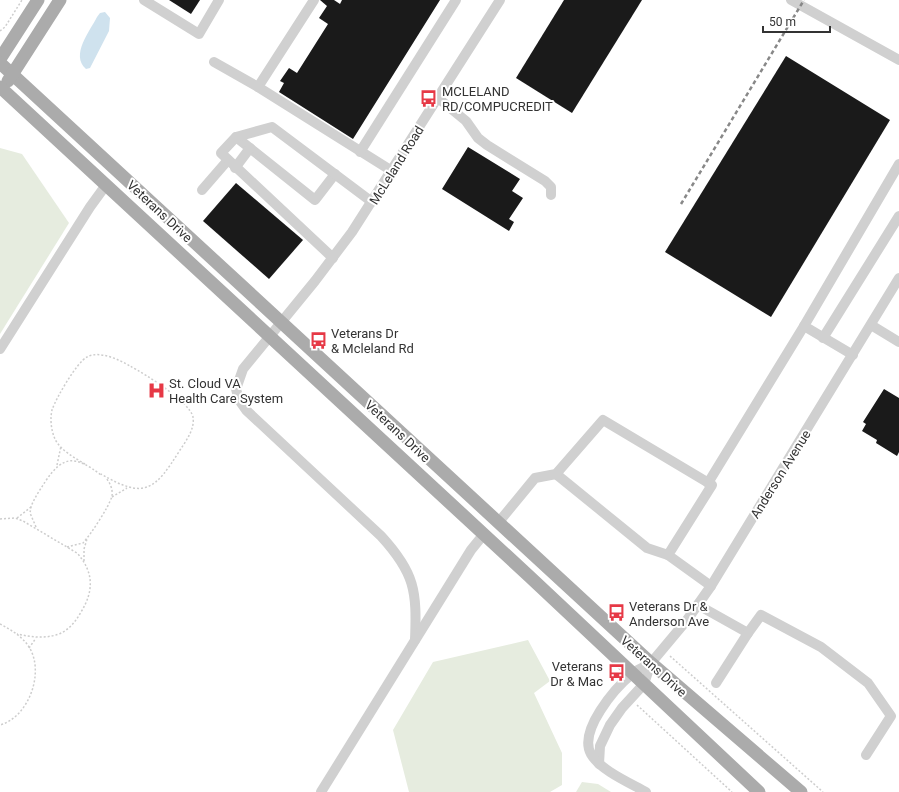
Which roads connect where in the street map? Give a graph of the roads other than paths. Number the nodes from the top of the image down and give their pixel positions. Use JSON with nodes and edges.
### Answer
{"nodes":[{"id":1,"x":38,"y":0,"type":"edge"},
{"id":2,"x":60,"y":0,"type":"edge"},
{"id":3,"x":144,"y":0,"type":"edge"},
{"id":4,"x":219,"y":0,"type":"edge"},
{"id":5,"x":314,"y":0,"type":"edge"},
{"id":6,"x":456,"y":0,"type":"edge"},
{"id":7,"x":791,"y":0,"type":"edge"},
{"id":8,"x":496,"y":2,"type":"edge"},
{"id":9,"x":897,"y":56,"type":"edge"},
{"id":10,"x":0,"y":58,"type":"edge"},
{"id":11,"x":214,"y":62,"type":"dead end"},
{"id":12,"x":0,"y":63,"type":"edge"},
{"id":13,"x":12,"y":74,"type":"junction"},
{"id":14,"x":258,"y":87,"type":"junction"},
{"id":15,"x":1,"y":90,"type":"edge"},
{"id":16,"x":438,"y":98,"type":"junction"},
{"id":17,"x":236,"y":137,"type":"junction"},
{"id":18,"x":250,"y":148,"type":"junction"},
{"id":19,"x":360,"y":152,"type":"junction"},
{"id":20,"x":228,"y":160,"type":"junction"},
{"id":21,"x":899,"y":164,"type":"edge"},
{"id":22,"x":235,"y":168,"type":"junction"},
{"id":23,"x":392,"y":172,"type":"junction"},
{"id":24,"x":335,"y":174,"type":"junction"},
{"id":25,"x":106,"y":185,"type":"junction"},
{"id":26,"x":202,"y":190,"type":"dead end"},
{"id":27,"x":551,"y":195,"type":"dead end"},
{"id":28,"x":372,"y":202,"type":"junction"},
{"id":29,"x":899,"y":216,"type":"edge"},
{"id":30,"x":333,"y":258,"type":"junction"},
{"id":31,"x":899,"y":278,"type":"edge"},
{"id":32,"x":281,"y":322,"type":"junction"},
{"id":33,"x":871,"y":325,"type":"junction"},
{"id":34,"x":804,"y":326,"type":"junction"},
{"id":35,"x":269,"y":336,"type":"junction"},
{"id":36,"x":823,"y":338,"type":"junction"},
{"id":37,"x":899,"y":342,"type":"edge"},
{"id":38,"x":0,"y":349,"type":"edge"},
{"id":39,"x":853,"y":355,"type":"junction"},
{"id":40,"x":556,"y":474,"type":"junction"},
{"id":41,"x":708,"y":483,"type":"junction"},
{"id":42,"x":498,"y":523,"type":"junction"},
{"id":43,"x":484,"y":534,"type":"junction"},
{"id":44,"x":668,"y":555,"type":"junction"},
{"id":45,"x":711,"y":586,"type":"junction"},
{"id":46,"x":698,"y":605,"type":"junction"},
{"id":47,"x":748,"y":633,"type":"junction"},
{"id":48,"x":415,"y":640,"type":"junction"},
{"id":49,"x":651,"y":664,"type":"junction"},
{"id":50,"x":633,"y":673,"type":"junction"},
{"id":51,"x":716,"y":682,"type":"dead end"},
{"id":52,"x":644,"y":684,"type":"junction"},
{"id":53,"x":866,"y":755,"type":"dead end"},
{"id":54,"x":599,"y":764,"type":"junction"},
{"id":55,"x":321,"y":792,"type":"edge"},
{"id":56,"x":646,"y":792,"type":"edge"},
{"id":57,"x":759,"y":792,"type":"edge"},
{"id":58,"x":801,"y":792,"type":"edge"}],
"edges":[{"from":1,"to":10,"type":"main road"},
{"from":2,"to":13,"type":"main road"},
{"from":3,"to":4,"type":"street"},
{"from":5,"to":14,"type":"street"},
{"from":6,"to":19,"type":"street"},
{"from":7,"to":9,"type":"street"},
{"from":8,"to":16,"type":"street","name":"McLeland Road"},
{"from":11,"to":14,"type":"street"},
{"from":12,"to":13,"type":"main road","name":"Veterans Drive"},
{"from":13,"to":15,"type":"main road"},
{"from":13,"to":32,"type":"main road","name":"Veterans Drive"},
{"from":14,"to":19,"type":"street"},
{"from":15,"to":25,"type":"main road","name":"Veterans Drive"},
{"from":16,"to":23,"type":"street","name":"McLeland Road"},
{"from":16,"to":27,"type":"street"},
{"from":17,"to":18,"type":"street"},
{"from":17,"to":20,"type":"street"},
{"from":17,"to":24,"type":"street"},
{"from":18,"to":22,"type":"street"},
{"from":18,"to":24,"type":"street"},
{"from":19,"to":23,"type":"street"},
{"from":20,"to":22,"type":"street"},
{"from":20,"to":26,"type":"street"},
{"from":21,"to":34,"type":"street"},
{"from":22,"to":30,"type":"street"},
{"from":23,"to":28,"type":"street","name":"McLeland Road"},
{"from":24,"to":28,"type":"street"},
{"from":25,"to":35,"type":"main road","name":"Veterans Drive"},
{"from":25,"to":38,"type":"street"},
{"from":28,"to":30,"type":"street","name":"McLeland Road"},
{"from":29,"to":36,"type":"street"},
{"from":30,"to":32,"type":"street","name":"McLeland Road"},
{"from":31,"to":33,"type":"street","name":"Anderson Avenue"},
{"from":32,"to":35,"type":"street","name":"McLeland Road"},
{"from":32,"to":42,"type":"main road","name":"Veterans Drive"},
{"from":33,"to":37,"type":"street"},
{"from":33,"to":39,"type":"street","name":"Anderson Avenue"},
{"from":34,"to":36,"type":"street"},
{"from":34,"to":41,"type":"street"},
{"from":35,"to":43,"type":"main road","name":"Veterans Drive"},
{"from":35,"to":48,"type":"street","name":"McLeland Road"},
{"from":36,"to":39,"type":"street"},
{"from":39,"to":45,"type":"street","name":"Anderson Avenue"},
{"from":40,"to":41,"type":"street"},
{"from":40,"to":42,"type":"street"},
{"from":40,"to":44,"type":"street"},
{"from":41,"to":44,"type":"street"},
{"from":42,"to":49,"type":"main road","name":"Veterans Drive"},
{"from":43,"to":48,"type":"street"},
{"from":43,"to":50,"type":"main road","name":"Veterans Drive"},
{"from":44,"to":45,"type":"street"},
{"from":45,"to":46,"type":"street","name":"Anderson Avenue"},
{"from":46,"to":47,"type":"street"},
{"from":46,"to":49,"type":"street","name":"Anderson Avenue"},
{"from":47,"to":51,"type":"street"},
{"from":47,"to":53,"type":"street"},
{"from":48,"to":55,"type":"street"},
{"from":49,"to":50,"type":"street","name":"Anderson Avenue"},
{"from":49,"to":52,"type":"street","name":"Anderson Avenue"},
{"from":49,"to":58,"type":"main road","name":"Veterans Drive"},
{"from":50,"to":52,"type":"main road","name":"Veterans Drive"},
{"from":50,"to":54,"type":"street","name":"Anderson Avenue"},
{"from":52,"to":54,"type":"street","name":"Anderson Avenue"},
{"from":52,"to":57,"type":"main road","name":"Veterans Drive"},
{"from":54,"to":56,"type":"street"}]}
